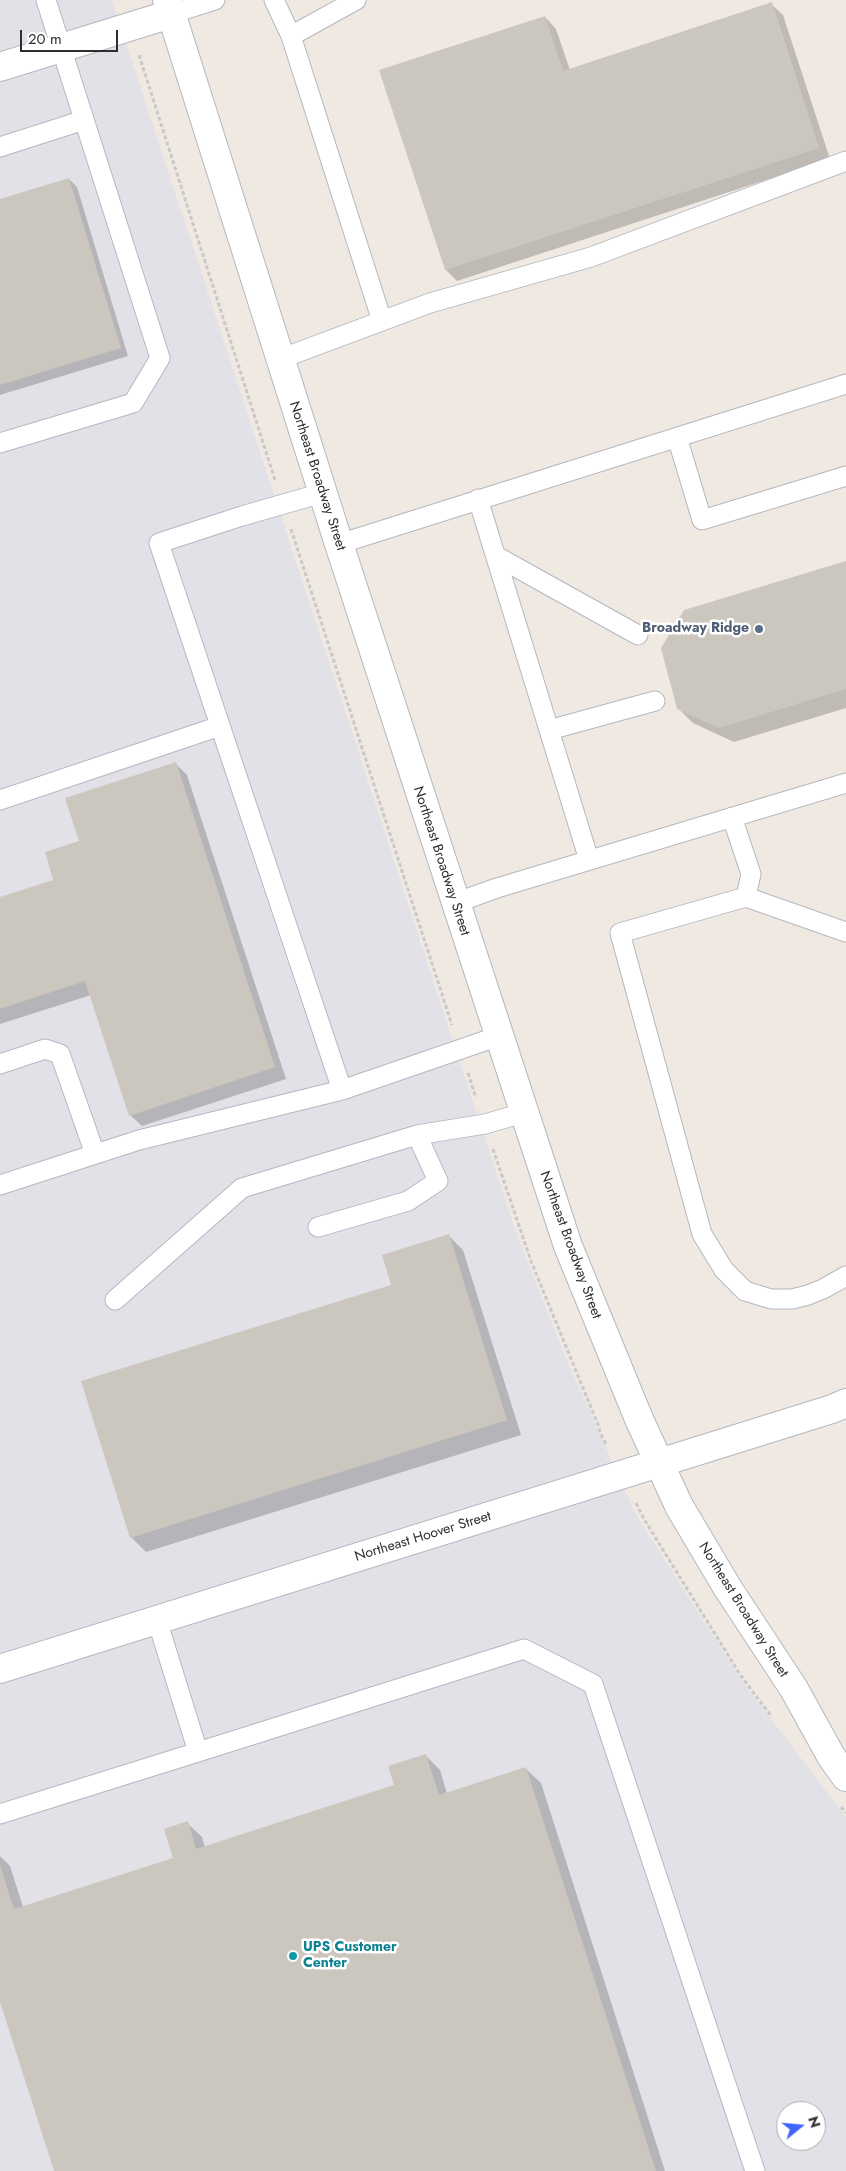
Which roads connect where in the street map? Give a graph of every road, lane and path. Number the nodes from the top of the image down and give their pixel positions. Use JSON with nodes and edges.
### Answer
{"nodes":[{"id":1,"x":46,"y":0,"type":"edge"},
{"id":2,"x":215,"y":0,"type":"edge"},
{"id":3,"x":274,"y":0,"type":"edge"},
{"id":4,"x":356,"y":0,"type":"edge"},
{"id":5,"x":169,"y":7,"type":"edge"},
{"id":6,"x":291,"y":36,"type":"junction"},
{"id":7,"x":61,"y":48,"type":"junction"},
{"id":8,"x":0,"y":67,"type":"edge"},
{"id":9,"x":84,"y":120,"type":"junction"},
{"id":10,"x":0,"y":147,"type":"edge"},
{"id":11,"x":846,"y":161,"type":"edge"},
{"id":12,"x":382,"y":321,"type":"junction"},
{"id":13,"x":280,"y":358,"type":"junction"},
{"id":14,"x":846,"y":384,"type":"edge"},
{"id":15,"x":677,"y":437,"type":"junction"},
{"id":16,"x":0,"y":443,"type":"edge"},
{"id":17,"x":846,"y":476,"type":"edge"},
{"id":18,"x":322,"y":493,"type":"junction"},
{"id":19,"x":478,"y":499,"type":"junction"},
{"id":20,"x":339,"y":544,"type":"junction"},
{"id":21,"x":496,"y":556,"type":"junction"},
{"id":22,"x":638,"y":635,"type":"dead end"},
{"id":23,"x":655,"y":700,"type":"dead end"},
{"id":24,"x":220,"y":726,"type":"junction"},
{"id":25,"x":549,"y":730,"type":"junction"},
{"id":26,"x":846,"y":783,"type":"edge"},
{"id":27,"x":0,"y":800,"type":"edge"},
{"id":28,"x":732,"y":817,"type":"junction"},
{"id":29,"x":589,"y":860,"type":"junction"},
{"id":30,"x":746,"y":897,"type":"junction"},
{"id":31,"x":455,"y":903,"type":"junction"},
{"id":32,"x":846,"y":932,"type":"edge"},
{"id":33,"x":499,"y":1036,"type":"junction"},
{"id":34,"x":0,"y":1064,"type":"edge"},
{"id":35,"x":342,"y":1090,"type":"junction"},
{"id":36,"x":523,"y":1112,"type":"junction"},
{"id":37,"x":417,"y":1135,"type":"junction"},
{"id":38,"x":95,"y":1154,"type":"junction"},
{"id":39,"x":0,"y":1185,"type":"edge"},
{"id":40,"x":318,"y":1227,"type":"dead end"},
{"id":41,"x":846,"y":1276,"type":"edge"},
{"id":42,"x":115,"y":1300,"type":"dead end"},
{"id":43,"x":846,"y":1403,"type":"edge"},
{"id":44,"x":659,"y":1463,"type":"junction"},
{"id":45,"x":157,"y":1620,"type":"junction"},
{"id":46,"x":0,"y":1669,"type":"edge"},
{"id":47,"x":794,"y":1689,"type":"junction"},
{"id":48,"x":846,"y":1743,"type":"edge"},
{"id":49,"x":198,"y":1752,"type":"junction"},
{"id":50,"x":846,"y":1777,"type":"edge"},
{"id":51,"x":0,"y":1814,"type":"edge"},
{"id":52,"x":755,"y":2171,"type":"edge"}],
"edges":[{"from":1,"to":7,"type":"lane"},
{"from":2,"to":5,"type":"lane"},
{"from":3,"to":6,"type":"lane"},
{"from":4,"to":6,"type":"lane"},
{"from":5,"to":7,"type":"main road"},
{"from":5,"to":13,"type":"main road","name":"Northeast Broadway Street"},
{"from":6,"to":12,"type":"lane"},
{"from":7,"to":8,"type":"main road"},
{"from":7,"to":9,"type":"lane"},
{"from":9,"to":10,"type":"lane"},
{"from":9,"to":16,"type":"lane"},
{"from":11,"to":12,"type":"lane"},
{"from":12,"to":13,"type":"lane"},
{"from":13,"to":18,"type":"main road","name":"Northeast Broadway Street"},
{"from":14,"to":15,"type":"lane"},
{"from":15,"to":17,"type":"lane"},
{"from":15,"to":19,"type":"lane"},
{"from":18,"to":20,"type":"main road","name":"Northeast Broadway Street"},
{"from":18,"to":24,"type":"lane"},
{"from":19,"to":20,"type":"lane"},
{"from":19,"to":21,"type":"lane"},
{"from":20,"to":31,"type":"main road","name":"Northeast Broadway Street"},
{"from":21,"to":22,"type":"lane"},
{"from":21,"to":25,"type":"lane"},
{"from":23,"to":25,"type":"lane"},
{"from":24,"to":27,"type":"lane"},
{"from":24,"to":35,"type":"lane"},
{"from":25,"to":29,"type":"lane"},
{"from":26,"to":28,"type":"lane"},
{"from":28,"to":29,"type":"lane"},
{"from":28,"to":30,"type":"lane"},
{"from":29,"to":31,"type":"lane"},
{"from":30,"to":32,"type":"lane"},
{"from":30,"to":41,"type":"lane"},
{"from":31,"to":33,"type":"main road","name":"Northeast Broadway Street"},
{"from":33,"to":35,"type":"lane"},
{"from":33,"to":36,"type":"main road","name":"Northeast Broadway Street"},
{"from":34,"to":38,"type":"lane"},
{"from":35,"to":38,"type":"lane"},
{"from":36,"to":37,"type":"lane"},
{"from":36,"to":44,"type":"main road","name":"Northeast Broadway Street"},
{"from":37,"to":40,"type":"lane"},
{"from":37,"to":42,"type":"lane"},
{"from":38,"to":39,"type":"lane"},
{"from":43,"to":44,"type":"main road","name":"Northeast Hoover Street"},
{"from":44,"to":45,"type":"main road","name":"Northeast Hoover Street"},
{"from":44,"to":47,"type":"main road","name":"Northeast Broadway Street"},
{"from":45,"to":46,"type":"main road","name":"Northeast Hoover Street"},
{"from":45,"to":49,"type":"lane"},
{"from":47,"to":48,"type":"main road","name":"Northeast Broadway Street"},
{"from":47,"to":50,"type":"main road","name":"Northeast Broadway Street"},
{"from":49,"to":51,"type":"lane"},
{"from":49,"to":52,"type":"lane"}]}
